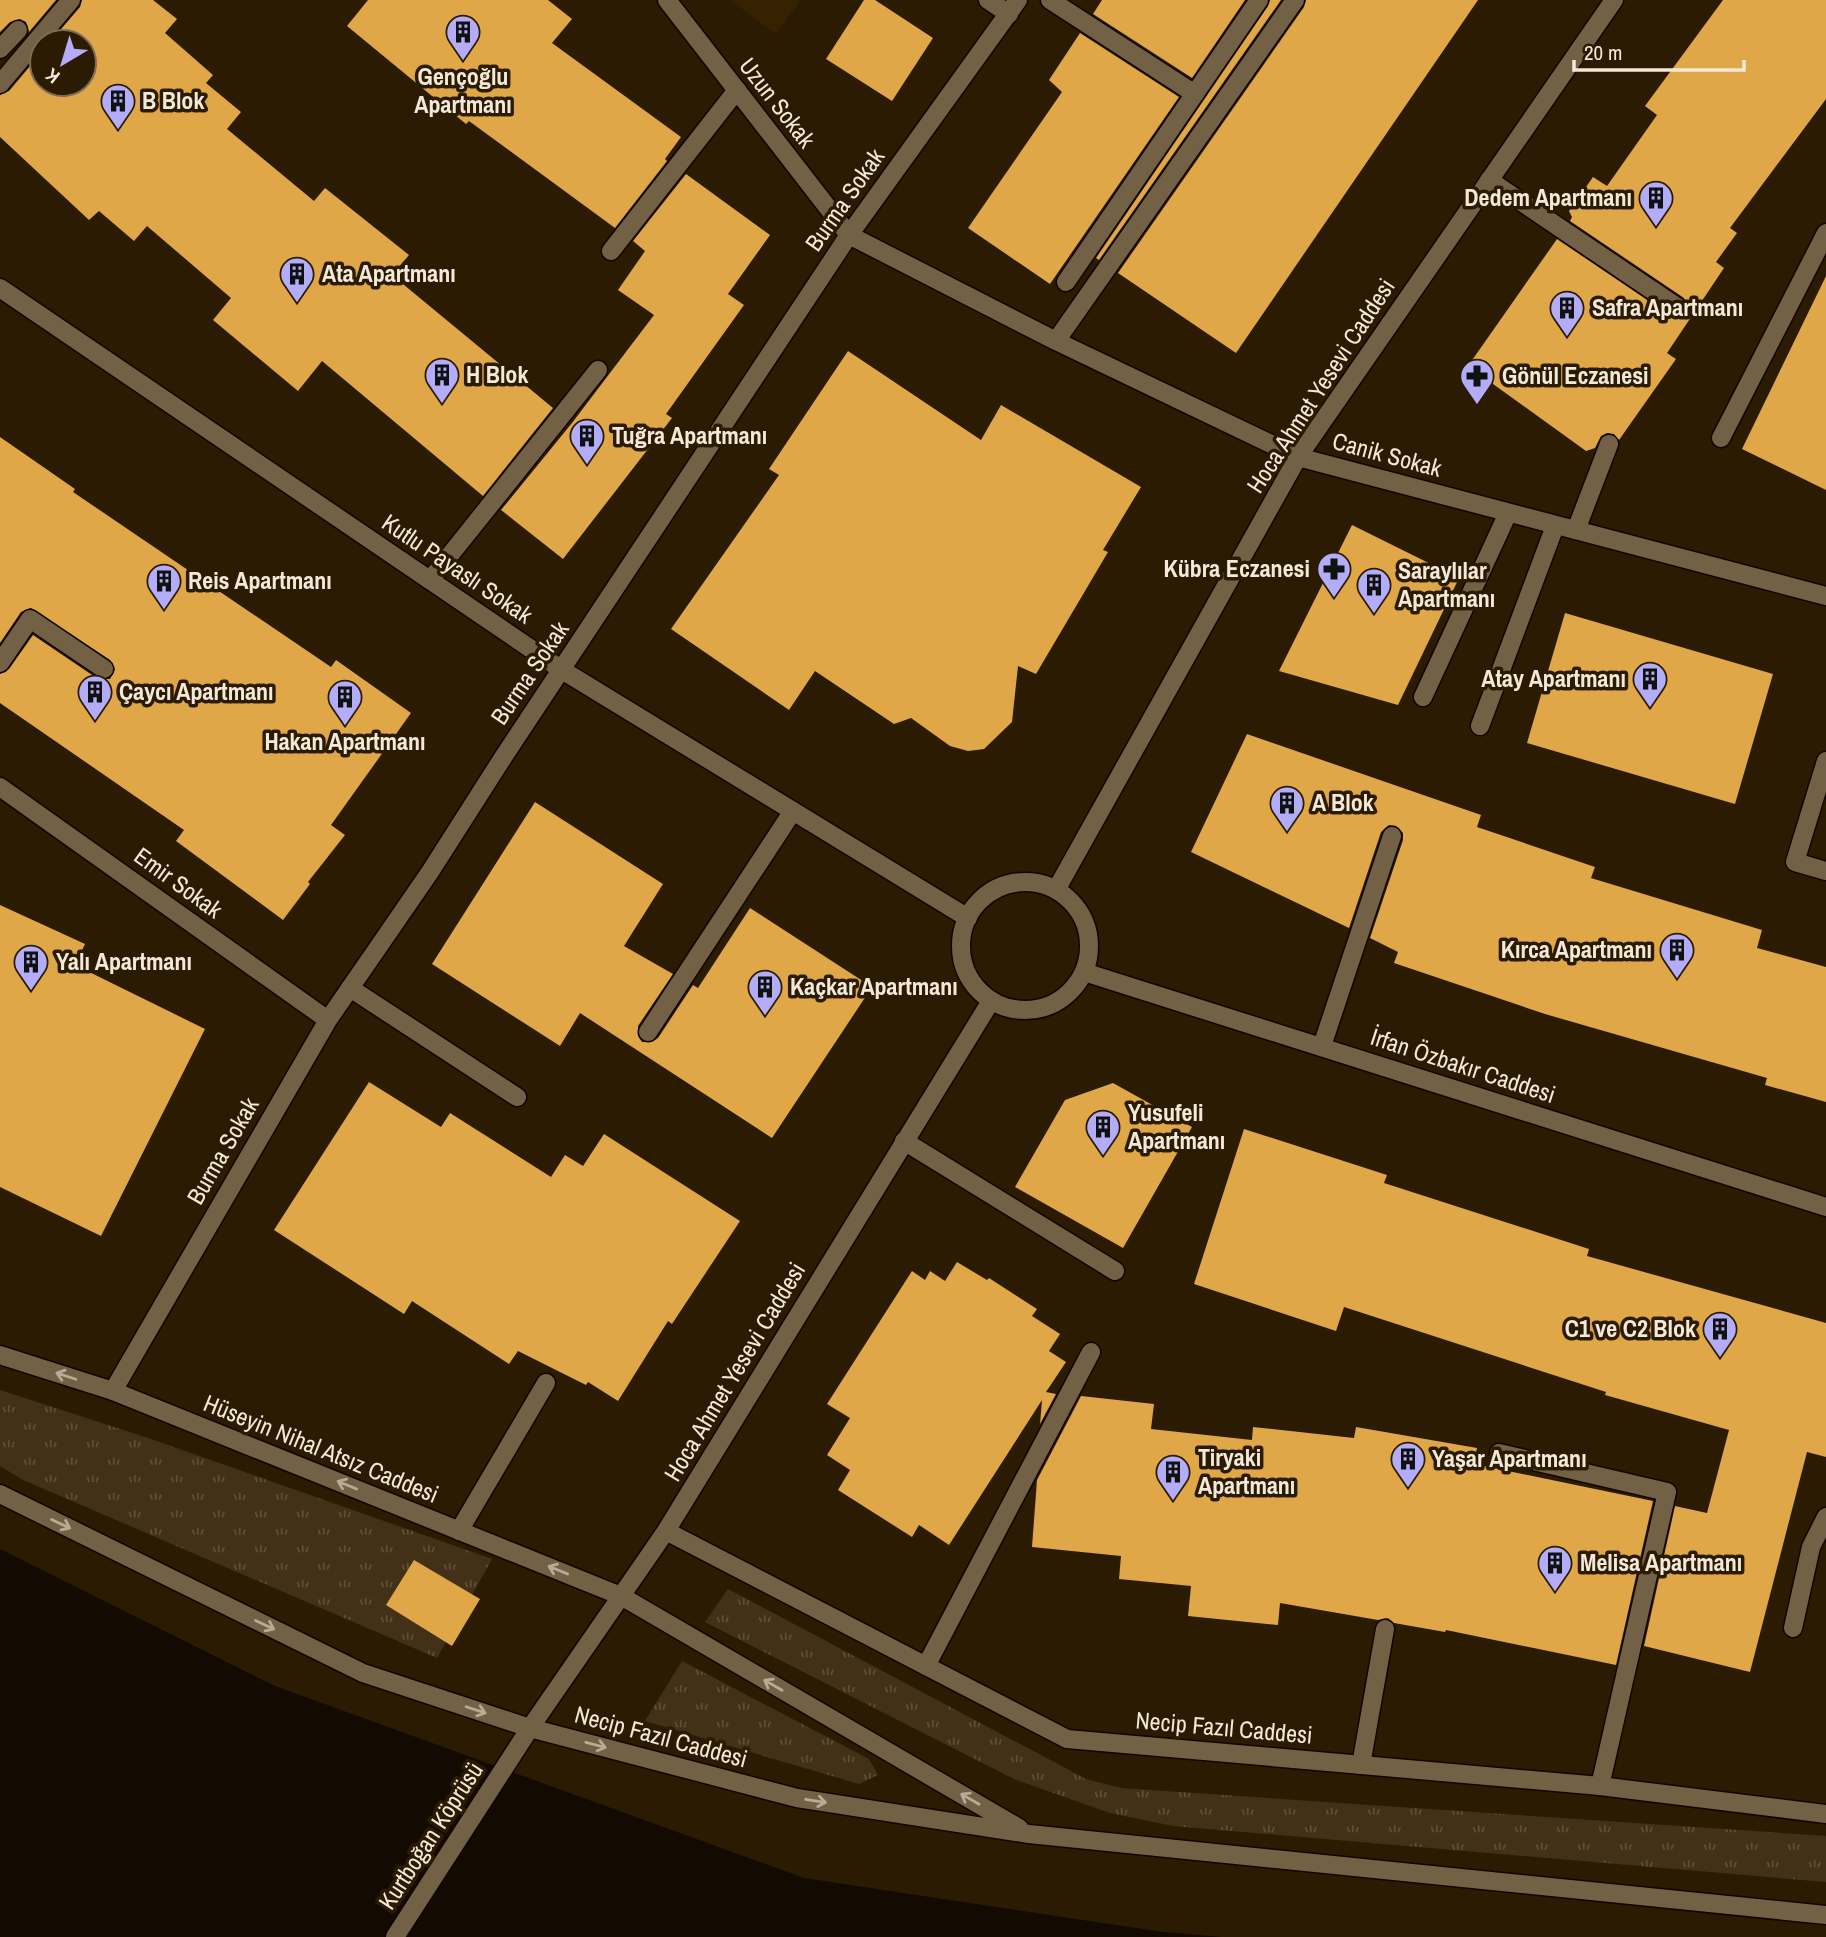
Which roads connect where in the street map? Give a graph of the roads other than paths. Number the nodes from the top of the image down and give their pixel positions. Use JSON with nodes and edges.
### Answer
{"nodes":[{"id":1,"x":71,"y":0,"type":"edge"},
{"id":2,"x":667,"y":0,"type":"edge"},
{"id":3,"x":988,"y":0,"type":"edge"},
{"id":4,"x":1050,"y":0,"type":"edge"},
{"id":5,"x":1259,"y":0,"type":"edge"},
{"id":6,"x":1295,"y":0,"type":"edge"},
{"id":7,"x":1614,"y":0,"type":"edge"},
{"id":8,"x":1013,"y":7,"type":"edge"},
{"id":9,"x":18,"y":30,"type":"dead end"},
{"id":10,"x":0,"y":49,"type":"edge"},
{"id":11,"x":0,"y":84,"type":"edge"},
{"id":12,"x":737,"y":90,"type":"junction"},
{"id":13,"x":1195,"y":94,"type":"junction"},
{"id":14,"x":1489,"y":180,"type":"junction"},
{"id":15,"x":849,"y":235,"type":"junction"},
{"id":16,"x":1824,"y":243,"type":"edge"},
{"id":17,"x":611,"y":251,"type":"dead end"},
{"id":18,"x":1066,"y":282,"type":"dead end"},
{"id":19,"x":0,"y":288,"type":"edge"},
{"id":20,"x":1676,"y":307,"type":"dead end"},
{"id":21,"x":1056,"y":341,"type":"junction"},
{"id":22,"x":598,"y":370,"type":"dead end"},
{"id":23,"x":1721,"y":438,"type":"dead end"},
{"id":24,"x":1609,"y":444,"type":"dead end"},
{"id":25,"x":1298,"y":457,"type":"junction"},
{"id":26,"x":1508,"y":513,"type":"junction"},
{"id":27,"x":1555,"y":526,"type":"junction"},
{"id":28,"x":1576,"y":530,"type":"junction"},
{"id":29,"x":430,"y":580,"type":"junction"},
{"id":30,"x":1826,"y":596,"type":"edge"},
{"id":31,"x":0,"y":663,"type":"edge"},
{"id":32,"x":104,"y":669,"type":"dead end"},
{"id":33,"x":562,"y":670,"type":"junction"},
{"id":34,"x":1423,"y":697,"type":"dead end"},
{"id":35,"x":1480,"y":726,"type":"dead end"},
{"id":36,"x":1826,"y":761,"type":"edge"},
{"id":37,"x":0,"y":787,"type":"edge"},
{"id":38,"x":793,"y":811,"type":"junction"},
{"id":39,"x":1392,"y":836,"type":"dead end"},
{"id":40,"x":1826,"y":871,"type":"edge"},
{"id":41,"x":1056,"y":890,"type":"junction"},
{"id":42,"x":968,"y":918,"type":"junction"},
{"id":43,"x":1084,"y":972,"type":"junction"},
{"id":44,"x":349,"y":988,"type":"junction"},
{"id":45,"x":991,"y":1001,"type":"junction"},
{"id":46,"x":328,"y":1020,"type":"junction"},
{"id":47,"x":648,"y":1032,"type":"dead end"},
{"id":48,"x":1322,"y":1046,"type":"junction"},
{"id":49,"x":517,"y":1097,"type":"dead end"},
{"id":50,"x":904,"y":1142,"type":"junction"},
{"id":51,"x":1826,"y":1207,"type":"edge"},
{"id":52,"x":1115,"y":1270,"type":"dead end"},
{"id":53,"x":1091,"y":1352,"type":"dead end"},
{"id":54,"x":0,"y":1355,"type":"edge"},
{"id":55,"x":547,"y":1383,"type":"dead end"},
{"id":56,"x":113,"y":1391,"type":"junction"},
{"id":57,"x":1499,"y":1453,"type":"dead end"},
{"id":58,"x":0,"y":1494,"type":"edge"},
{"id":59,"x":1826,"y":1517,"type":"edge"},
{"id":60,"x":459,"y":1531,"type":"junction"},
{"id":61,"x":666,"y":1531,"type":"junction"},
{"id":62,"x":621,"y":1596,"type":"junction"},
{"id":63,"x":1793,"y":1628,"type":"dead end"},
{"id":64,"x":1385,"y":1629,"type":"dead end"},
{"id":65,"x":926,"y":1666,"type":"junction"},
{"id":66,"x":530,"y":1728,"type":"junction"},
{"id":67,"x":508,"y":1761,"type":"joint"},
{"id":68,"x":1361,"y":1765,"type":"junction"},
{"id":69,"x":1600,"y":1786,"type":"junction"},
{"id":70,"x":1826,"y":1814,"type":"edge"},
{"id":71,"x":1029,"y":1834,"type":"junction"},
{"id":72,"x":1826,"y":1915,"type":"edge"},
{"id":73,"x":395,"y":1937,"type":"edge"}],
"edges":[{"from":1,"to":11,"type":"street"},
{"from":2,"to":12,"type":"street","name":"Uzun Sokak"},
{"from":3,"to":8,"type":"street"},
{"from":4,"to":13,"type":"street"},
{"from":5,"to":13,"type":"street"},
{"from":6,"to":21,"type":"street"},
{"from":7,"to":14,"type":"street","name":"Hoca Ahmet Yesevi Caddesi"},
{"from":8,"to":15,"type":"street","name":"Burma Sokak"},
{"from":9,"to":10,"type":"street"},
{"from":12,"to":15,"type":"street","name":"Uzun Sokak"},
{"from":12,"to":17,"type":"street"},
{"from":13,"to":18,"type":"street"},
{"from":14,"to":20,"type":"street"},
{"from":14,"to":25,"type":"street","name":"Hoca Ahmet Yesevi Caddesi"},
{"from":15,"to":21,"type":"street","name":"Canik Sokak"},
{"from":15,"to":33,"type":"street","name":"Burma Sokak"},
{"from":16,"to":23,"type":"street"},
{"from":19,"to":29,"type":"street","name":"Kutlu Payaslı Sokak"},
{"from":21,"to":25,"type":"street","name":"Canik Sokak"},
{"from":22,"to":29,"type":"street"},
{"from":24,"to":28,"type":"street"},
{"from":25,"to":26,"type":"street","name":"Canik Sokak"},
{"from":25,"to":41,"type":"street","name":"Hoca Ahmet Yesevi Caddesi"},
{"from":26,"to":27,"type":"street","name":"Canik Sokak"},
{"from":26,"to":34,"type":"street"},
{"from":27,"to":28,"type":"street","name":"Canik Sokak"},
{"from":27,"to":35,"type":"street"},
{"from":28,"to":30,"type":"street","name":"Canik Sokak"},
{"from":29,"to":33,"type":"street","name":"Kutlu Payaslı Sokak"},
{"from":31,"to":32,"type":"street"},
{"from":33,"to":38,"type":"street","name":"Kutlu Payaslı Sokak"},
{"from":33,"to":44,"type":"street","name":"Burma Sokak"},
{"from":36,"to":40,"type":"street"},
{"from":37,"to":46,"type":"street","name":"Emir Sokak"},
{"from":38,"to":42,"type":"street","name":"Kutlu Payaslı Sokak"},
{"from":38,"to":47,"type":"street"},
{"from":39,"to":48,"type":"street"},
{"from":41,"to":42,"type":"street"},
{"from":41,"to":43,"type":"street"},
{"from":42,"to":45,"type":"street"},
{"from":43,"to":45,"type":"street"},
{"from":43,"to":48,"type":"street","name":"İrfan Özbakır Caddesi"},
{"from":44,"to":46,"type":"street","name":"Burma Sokak"},
{"from":44,"to":49,"type":"street"},
{"from":45,"to":50,"type":"street","name":"Hoca Ahmet Yesevi Caddesi"},
{"from":46,"to":56,"type":"street","name":"Burma Sokak"},
{"from":48,"to":51,"type":"street","name":"İrfan Özbakır Caddesi"},
{"from":50,"to":52,"type":"street"},
{"from":50,"to":61,"type":"street","name":"Hoca Ahmet Yesevi Caddesi"},
{"from":53,"to":65,"type":"street"},
{"from":56,"to":54,"type":"street","name":"Hüseyin Nihal Atsız Caddesi","one_way":true},
{"from":55,"to":60,"type":"street"},
{"from":60,"to":56,"type":"street","name":"Hüseyin Nihal Atsız Caddesi","one_way":true},
{"from":57,"to":69,"type":"street"},
{"from":58,"to":66,"type":"street","one_way":true},
{"from":59,"to":63,"type":"street"},
{"from":62,"to":60,"type":"street","name":"Hüseyin Nihal Atsız Caddesi","one_way":true},
{"from":61,"to":62,"type":"street","name":"Hoca Ahmet Yesevi Caddesi"},
{"from":61,"to":65,"type":"street","name":"Necip Fazıl Caddesi"},
{"from":62,"to":66,"type":"street","name":"Hoca Ahmet Yesevi Caddesi"},
{"from":71,"to":62,"type":"street","name":"Necip Fazıl Caddesi","one_way":true},
{"from":64,"to":68,"type":"street"},
{"from":65,"to":68,"type":"street","name":"Necip Fazıl Caddesi"},
{"from":66,"to":67,"type":"street","name":"Hoca Ahmet Yesevi Caddesi"},
{"from":66,"to":71,"type":"street","name":"Necip Fazıl Caddesi","one_way":true},
{"from":67,"to":73,"type":"street","name":"Kurtboğan Köprüsü"},
{"from":68,"to":69,"type":"street","name":"Necip Fazıl Caddesi"},
{"from":69,"to":70,"type":"street","name":"Necip Fazıl Caddesi"},
{"from":71,"to":72,"type":"street","name":"Necip Fazıl Caddesi"}]}
